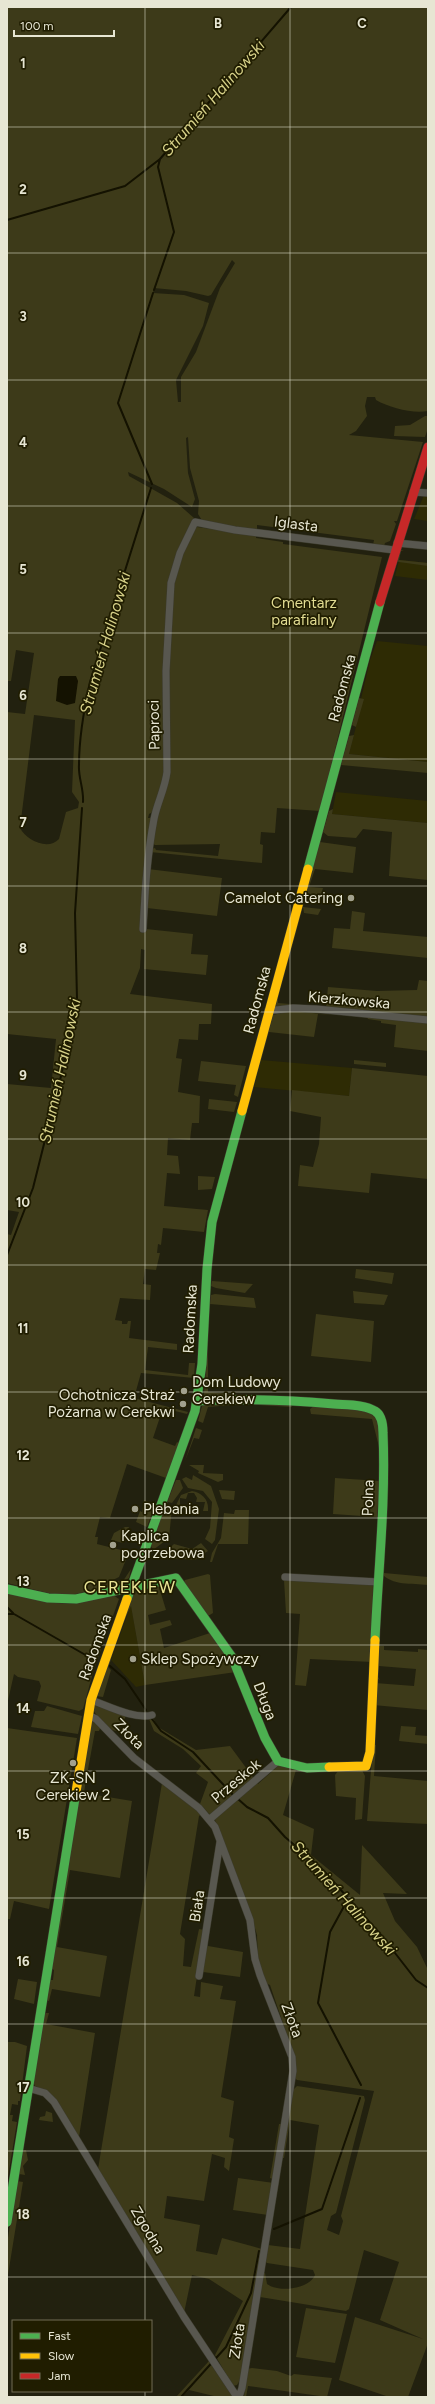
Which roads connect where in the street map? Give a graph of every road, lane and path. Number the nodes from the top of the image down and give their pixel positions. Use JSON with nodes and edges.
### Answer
{"nodes":[{"id":1,"x":428,"y":447,"type":"edge"},
{"id":2,"x":425,"y":464,"type":"edge"},
{"id":3,"x":413,"y":492,"type":"junction"},
{"id":4,"x":428,"y":493,"type":"edge"},
{"id":5,"x":195,"y":522,"type":"joint"},
{"id":6,"x":395,"y":546,"type":"junction"},
{"id":7,"x":428,"y":546,"type":"edge"},
{"id":8,"x":143,"y":929,"type":"dead end"},
{"id":9,"x":268,"y":1011,"type":"junction"},
{"id":10,"x":428,"y":1020,"type":"edge"},
{"id":11,"x":197,"y":1401,"type":"junction"},
{"id":12,"x":285,"y":1577,"type":"dead end"},
{"id":13,"x":378,"y":1582,"type":"junction"},
{"id":14,"x":131,"y":1586,"type":"junction"},
{"id":15,"x":7,"y":1589,"type":"edge"},
{"id":16,"x":91,"y":1700,"type":"junction"},
{"id":17,"x":88,"y":1715,"type":"junction"},
{"id":18,"x":152,"y":1715,"type":"dead end"},
{"id":19,"x":278,"y":1761,"type":"junction"},
{"id":20,"x":210,"y":1819,"type":"junction"},
{"id":21,"x":220,"y":1840,"type":"junction"},
{"id":22,"x":199,"y":1976,"type":"dead end"},
{"id":23,"x":28,"y":2088,"type":"junction"},
{"id":24,"x":7,"y":2222,"type":"edge"},
{"id":25,"x":238,"y":2397,"type":"edge"}],
"edges":[{"from":1,"to":2,"type":"street","name":"Radomska"},
{"from":2,"to":3,"type":"street","name":"Radomska"},
{"from":3,"to":4,"type":"street"},
{"from":3,"to":6,"type":"street","name":"Radomska"},
{"from":5,"to":6,"type":"street","name":"Iglasta"},
{"from":5,"to":8,"type":"street","name":"Paproci"},
{"from":6,"to":7,"type":"street","name":"Iglasta"},
{"from":6,"to":9,"type":"street","name":"Radomska"},
{"from":9,"to":10,"type":"street","name":"Kierzkowska"},
{"from":9,"to":11,"type":"street","name":"Radomska"},
{"from":11,"to":13,"type":"street","name":"Polna"},
{"from":11,"to":14,"type":"street","name":"Radomska"},
{"from":12,"to":13,"type":"street"},
{"from":13,"to":19,"type":"street","name":"Polna"},
{"from":14,"to":15,"type":"street"},
{"from":14,"to":16,"type":"street","name":"Radomska"},
{"from":14,"to":19,"type":"street","name":"Długa"},
{"from":16,"to":17,"type":"street","name":"Radomska"},
{"from":16,"to":18,"type":"street"},
{"from":17,"to":20,"type":"street","name":"Złota"},
{"from":17,"to":23,"type":"street","name":"Radomska"},
{"from":19,"to":20,"type":"street","name":"Przeskok"},
{"from":20,"to":21,"type":"street","name":"Złota"},
{"from":21,"to":22,"type":"street","name":"Biała"},
{"from":21,"to":25,"type":"street","name":"Złota"},
{"from":23,"to":24,"type":"street","name":"Radomska"},
{"from":23,"to":25,"type":"street","name":"Zgodna"}]}
